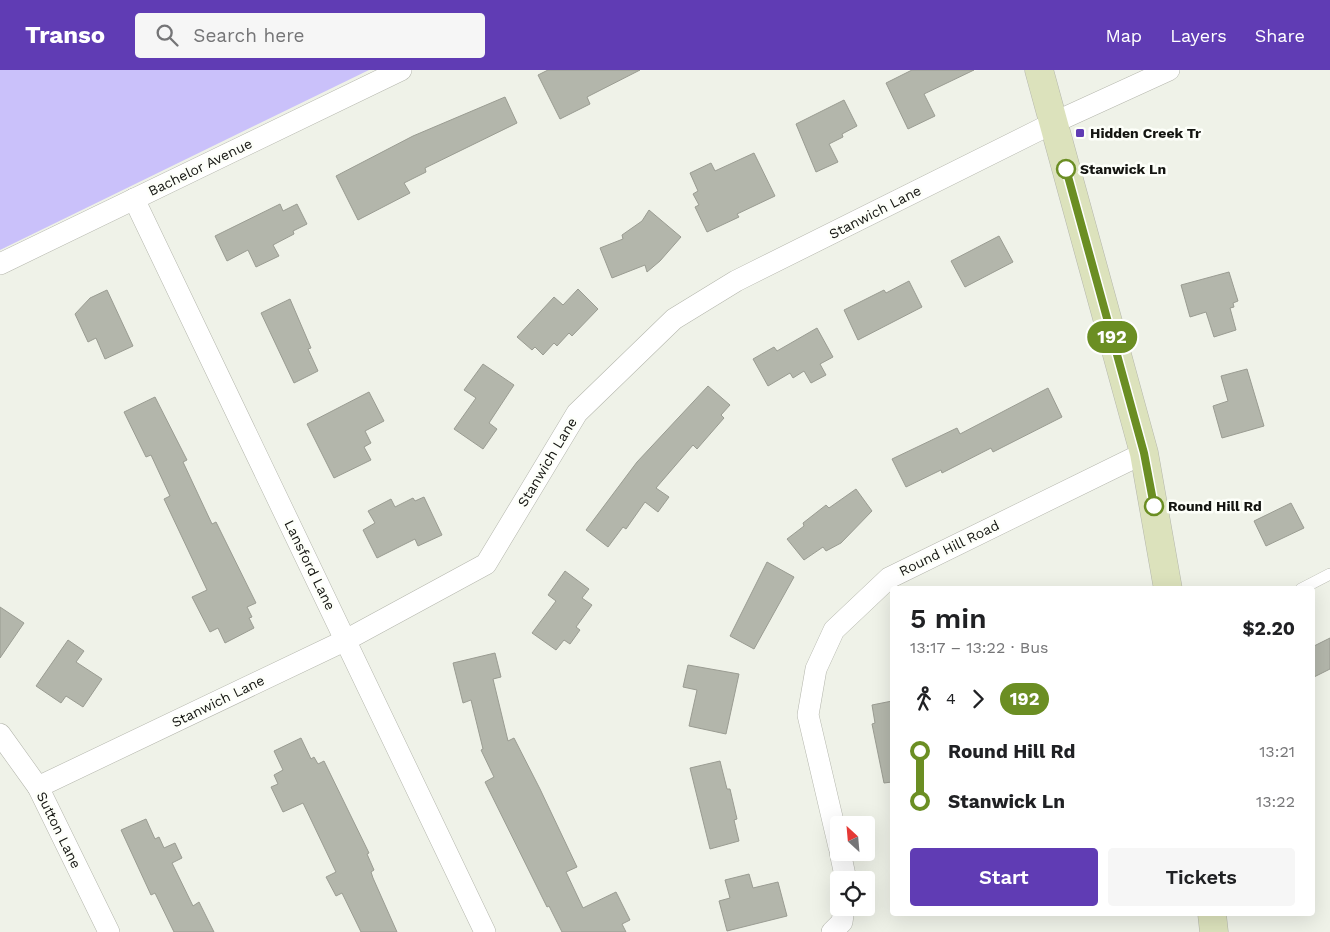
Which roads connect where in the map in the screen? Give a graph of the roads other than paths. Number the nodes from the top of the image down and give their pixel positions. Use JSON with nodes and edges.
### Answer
{"nodes":[{"id":1,"x":401,"y":70,"type":"edge"},
{"id":2,"x":1039,"y":70,"type":"edge"},
{"id":3,"x":1169,"y":70,"type":"edge"},
{"id":4,"x":1054,"y":123,"type":"junction"},
{"id":5,"x":134,"y":199,"type":"junction"},
{"id":6,"x":0,"y":264,"type":"edge"},
{"id":7,"x":1144,"y":453,"type":"junction"},
{"id":8,"x":1330,"y":574,"type":"edge"},
{"id":9,"x":1167,"y":586,"type":"edge"},
{"id":10,"x":1307,"y":586,"type":"edge"},
{"id":11,"x":346,"y":640,"type":"junction"},
{"id":12,"x":0,"y":734,"type":"edge"},
{"id":13,"x":38,"y":788,"type":"junction"},
{"id":14,"x":832,"y":816,"type":"edge"},
{"id":15,"x":843,"y":916,"type":"edge"},
{"id":16,"x":1212,"y":916,"type":"edge"},
{"id":17,"x":108,"y":932,"type":"edge"},
{"id":18,"x":486,"y":932,"type":"edge"},
{"id":19,"x":832,"y":932,"type":"edge"},
{"id":20,"x":1214,"y":932,"type":"edge"}],
"edges":[{"from":1,"to":5,"type":"street","name":"Bachelor Avenue"},
{"from":2,"to":4,"type":"main road"},
{"from":3,"to":4,"type":"street","name":"Stanwich Lane"},
{"from":4,"to":7,"type":"main road"},
{"from":4,"to":11,"type":"street","name":"Stanwich Lane"},
{"from":5,"to":6,"type":"street","name":"Bachelor Avenue"},
{"from":5,"to":11,"type":"street","name":"Lansford Lane"},
{"from":7,"to":9,"type":"main road"},
{"from":7,"to":14,"type":"street","name":"Round Hill Road"},
{"from":8,"to":10,"type":"lane"},
{"from":11,"to":13,"type":"street","name":"Stanwich Lane"},
{"from":11,"to":18,"type":"street","name":"Lansford Lane"},
{"from":12,"to":13,"type":"street","name":"Sutton Lane"},
{"from":13,"to":17,"type":"street","name":"Sutton Lane"},
{"from":15,"to":19,"type":"street"},
{"from":16,"to":20,"type":"main road"}]}
